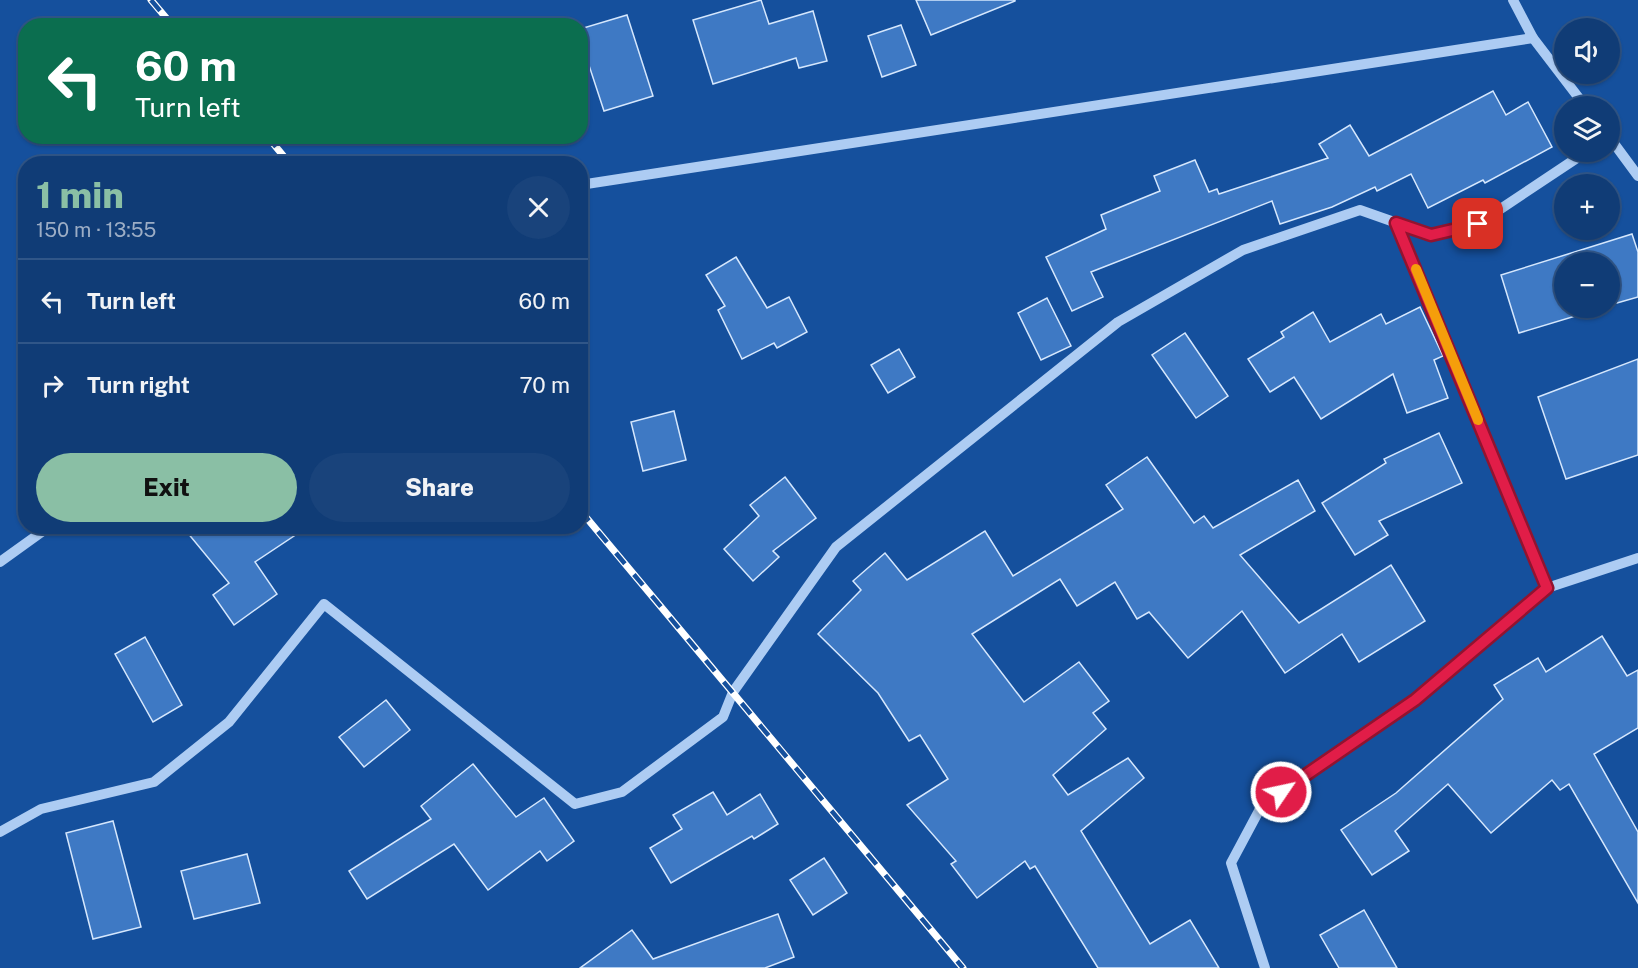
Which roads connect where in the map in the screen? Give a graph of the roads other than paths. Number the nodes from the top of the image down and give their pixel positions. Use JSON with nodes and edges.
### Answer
{"nodes":[{"id":1,"x":1513,"y":0,"type":"edge"},
{"id":2,"x":1533,"y":38,"type":"junction"},
{"id":3,"x":1577,"y":96,"type":"edge"},
{"id":4,"x":1620,"y":152,"type":"edge"},
{"id":5,"x":1571,"y":162,"type":"edge"},
{"id":6,"x":1638,"y":176,"type":"edge"},
{"id":7,"x":588,"y":184,"type":"edge"},
{"id":8,"x":1396,"y":223,"type":"junction"},
{"id":9,"x":39,"y":534,"type":"edge"},
{"id":10,"x":1638,"y":558,"type":"edge"},
{"id":11,"x":0,"y":562,"type":"edge"},
{"id":12,"x":1547,"y":588,"type":"junction"},
{"id":13,"x":0,"y":832,"type":"edge"},
{"id":14,"x":1265,"y":968,"type":"edge"}],
"edges":[{"from":1,"to":2,"type":"street"},
{"from":2,"to":3,"type":"street"},
{"from":2,"to":7,"type":"street"},
{"from":4,"to":6,"type":"street"},
{"from":5,"to":8,"type":"street"},
{"from":8,"to":12,"type":"street"},
{"from":8,"to":13,"type":"street"},
{"from":9,"to":11,"type":"street"},
{"from":10,"to":12,"type":"street"},
{"from":12,"to":14,"type":"street"}]}
